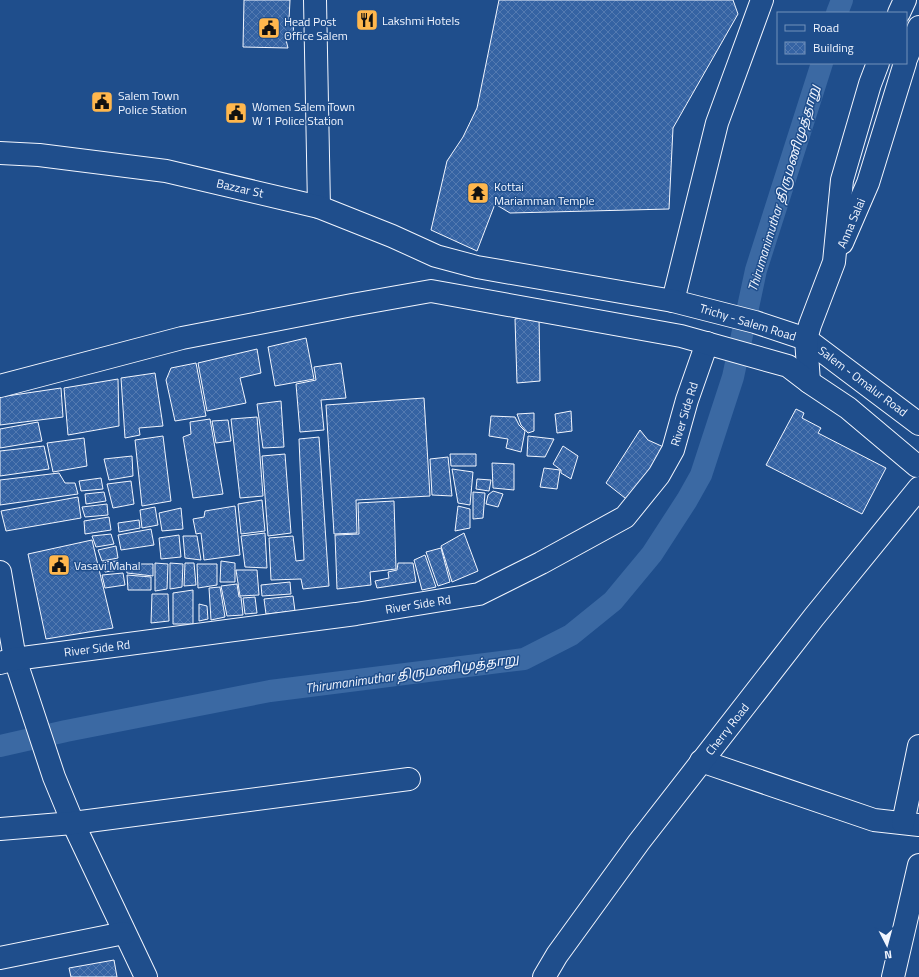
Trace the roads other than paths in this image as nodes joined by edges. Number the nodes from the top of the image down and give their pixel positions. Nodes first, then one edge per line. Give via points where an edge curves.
1 (315, 0) edge
2 (762, 0) edge
3 (905, 0) edge
4 (899, 12) edge
5 (919, 27) edge
6 (907, 57) edge
7 (878, 64) edge
8 (905, 64) edge
9 (0, 154) edge
10 (319, 207) junction
11 (436, 256) junction
12 (834, 262) junction
13 (431, 291) junction
14 (682, 303) junction
15 (806, 339) junction
16 (707, 343) junction
17 (810, 382) junction
18 (0, 386) edge
19 (919, 424) edge
20 (918, 461) edge
21 (919, 488) edge
22 (0, 572) edge
23 (8, 661) edge
24 (919, 746) edge
25 (701, 761) junction
26 (409, 779) dead end
27 (73, 823) junction
28 (911, 824) edge
29 (0, 829) edge
30 (919, 865) edge
31 (124, 933) junction
32 (0, 958) edge
33 (146, 977) edge
34 (544, 977) edge
35 (893, 977) edge

1 - 10 main road
2 - 14 main road via 717,123
3 - 4 main road
5 - 6 main road
7 - 12 main road via 842,180
8 - 12 main road, Anna Salai via 868,183
9 - 10 main road, Bazzar St via 39,155 166,170
10 - 11 main road, Bazzar St
11 - 13 main road
11 - 14 main road, Trichy - Salem Road via 477,267
12 - 15 main road
13 - 16 main road via 681,336
13 - 18 main road via 182,338
14 - 15 main road, Trichy - Salem Road via 755,322
15 - 17 main road
15 - 19 main road, Salem - Omalur Road
16 - 17 main road via 788,366
16 - 23 main road, River Side Rd via 673,450 660,475 625,517 479,594 356,614
17 - 20 main road
21 - 25 main road, Cherry Road
22 - 23 main road
23 - 27 main road
24 - 28 main road
25 - 28 main road via 874,820
25 - 34 main road, Cherry Road via 625,860
26 - 27 main road
27 - 29 main road
27 - 31 main road
30 - 35 main road
31 - 32 main road
31 - 33 main road

